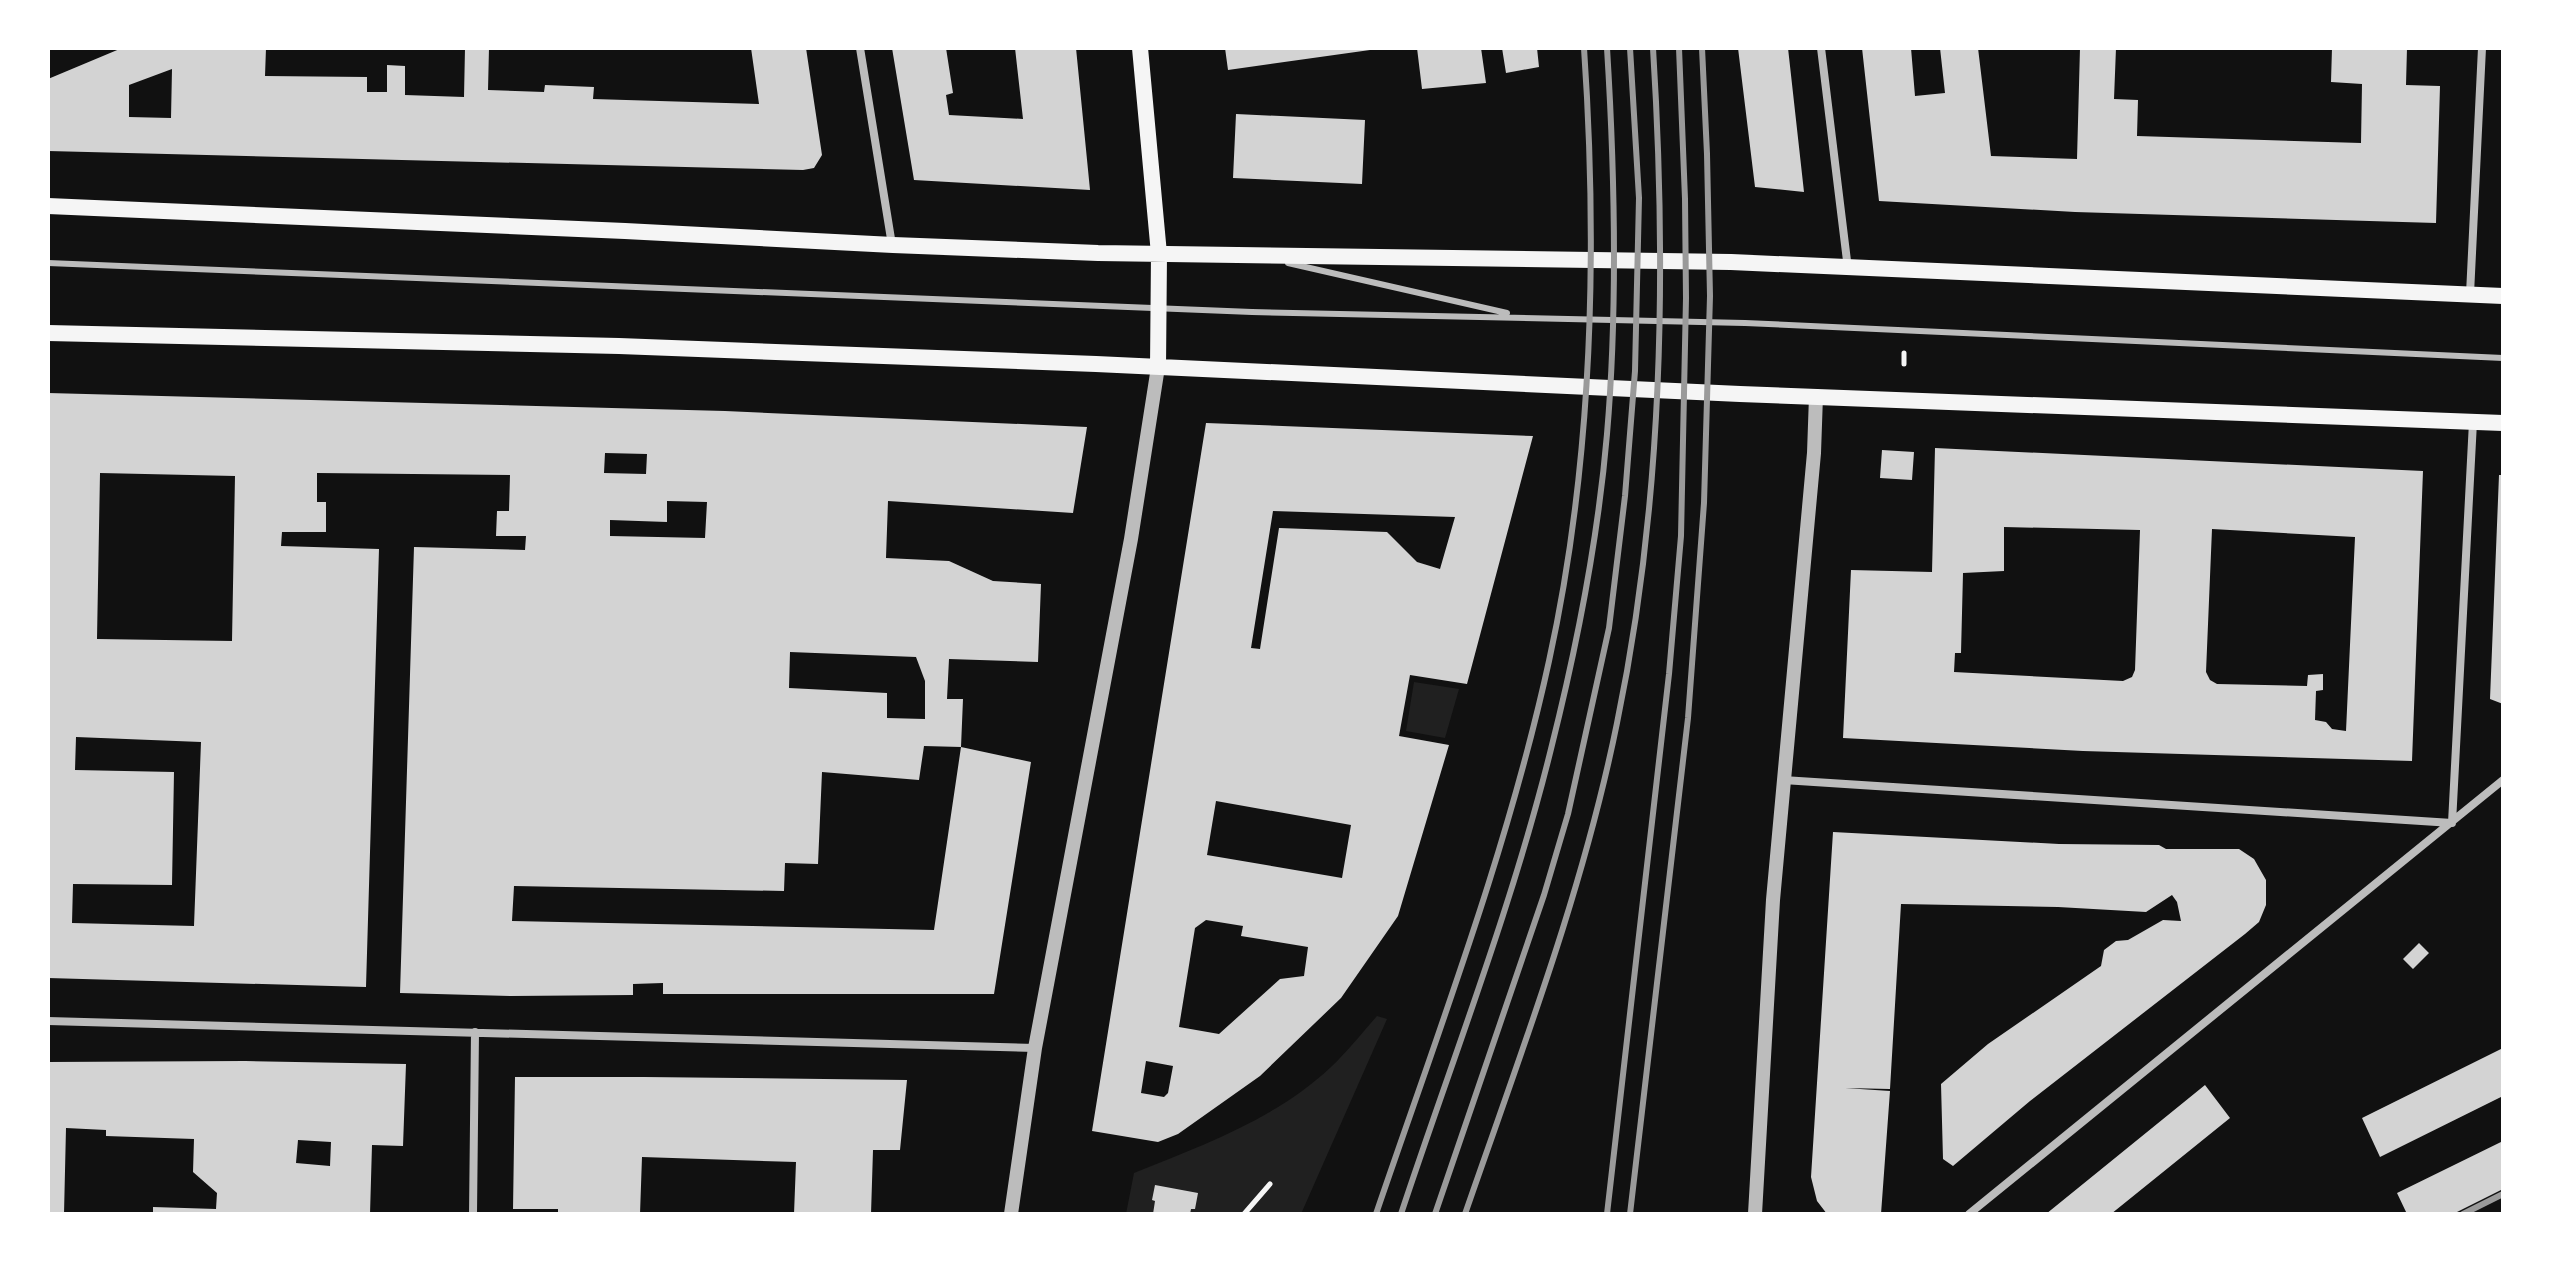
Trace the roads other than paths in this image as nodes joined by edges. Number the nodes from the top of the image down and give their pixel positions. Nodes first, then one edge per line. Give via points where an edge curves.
1 (860, 48) edge
2 (1140, 48) edge
3 (1821, 48) edge
4 (2482, 48) edge
5 (48, 206) edge
6 (893, 245) junction
7 (1159, 254) junction
8 (1255, 255) junction
9 (48, 263) edge
10 (1848, 269) junction
11 (2470, 295) junction
12 (2503, 296) edge
13 (1161, 307) junction
14 (1518, 316) junction
15 (48, 333) edge
16 (2503, 358) edge
17 (1158, 367) junction
18 (1816, 396) junction
19 (2473, 421) junction
20 (2503, 423) edge
21 (1783, 780) junction
22 (2503, 780) edge
23 (2452, 823) junction
24 (48, 1021) edge
25 (475, 1032) junction
26 (1035, 1048) junction
27 (473, 1214) edge
28 (1011, 1214) edge
29 (1755, 1214) edge
30 (1969, 1214) edge

1 - 6 street
2 - 7 main road
3 - 10 street
4 - 11 street
5 - 6 main road
6 - 7 main road
7 - 8 main road
7 - 13 main road
8 - 10 main road via 1731,262
8 - 14 lane
9 - 13 lane
10 - 11 main road
11 - 12 main road
13 - 14 lane
13 - 17 main road
14 - 16 lane
15 - 17 main road via 619,346
17 - 18 main road
17 - 26 street via 1131,539
18 - 19 main road
18 - 21 street
19 - 20 main road
19 - 23 street
21 - 23 street
21 - 29 street
22 - 23 street
23 - 30 street
24 - 25 street
25 - 26 street
25 - 27 street
26 - 28 street

